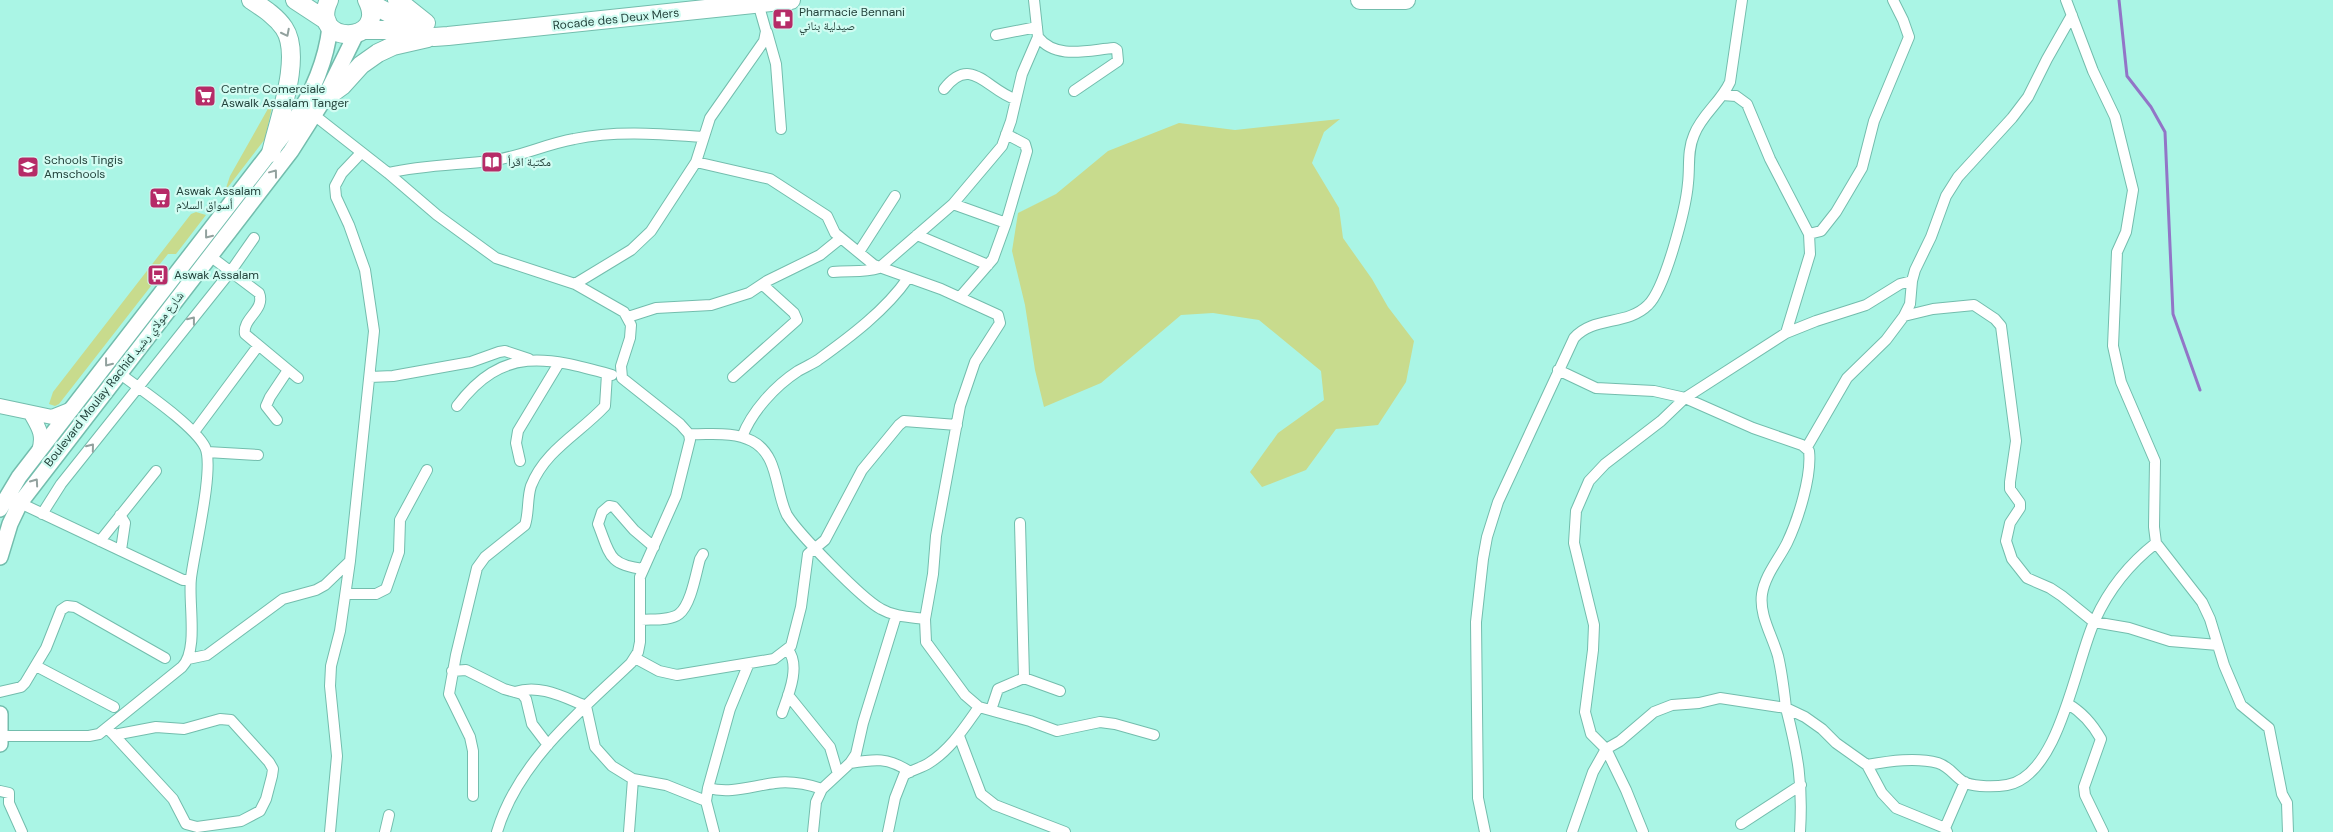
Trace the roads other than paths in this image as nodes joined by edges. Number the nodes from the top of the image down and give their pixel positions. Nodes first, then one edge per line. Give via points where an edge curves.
1 (251, 0) edge
2 (294, 0) edge
3 (329, 0) edge
4 (397, 0) edge
5 (791, 0) edge
6 (1034, 0) edge
7 (1360, 0) edge
8 (1406, 0) edge
9 (1742, 0) edge
10 (1893, 0) edge
11 (2066, 0) edge
12 (368, 1) edge
13 (758, 3) junction
14 (2072, 16) junction
15 (328, 24) junction
16 (766, 31) junction
17 (360, 32) junction
18 (1037, 32) junction
19 (996, 35) dead end
20 (440, 36) junction
21 (944, 89) dead end
22 (1074, 91) dead end
23 (1722, 95) junction
24 (324, 99) junction
25 (1015, 99) junction
26 (314, 115) junction
27 (781, 129) dead end
28 (1006, 134) junction
29 (703, 137) junction
30 (271, 153) junction
31 (362, 153) junction
32 (696, 162) junction
33 (388, 173) junction
34 (894, 196) dead end
35 (953, 204) junction
36 (1006, 223) junction
37 (1809, 234) junction
38 (917, 235) junction
39 (254, 238) dead end
40 (841, 238) junction
41 (859, 252) junction
42 (210, 256) junction
43 (988, 265) junction
44 (879, 268) junction
45 (231, 271) junction
46 (833, 272) dead end
47 (908, 278) junction
48 (1912, 282) junction
49 (575, 284) junction
50 (763, 285) junction
51 (960, 297) junction
52 (1904, 316) junction
53 (628, 317) junction
54 (1786, 333) junction
55 (258, 346) junction
56 (530, 359) junction
57 (558, 362) junction
58 (288, 370) junction
59 (1558, 370) junction
60 (119, 373) junction
61 (607, 374) junction
62 (370, 376) junction
63 (733, 377) dead end
64 (298, 378) dead end
65 (622, 378) junction
66 (138, 388) junction
67 (1684, 398) junction
68 (0, 406) edge
69 (457, 406) dead end
70 (72, 409) junction
71 (31, 414) junction
72 (278, 420) dead end
73 (957, 425) junction
74 (194, 432) junction
75 (689, 434) junction
76 (742, 437) junction
77 (1807, 448) junction
78 (39, 451) junction
79 (207, 452) junction
80 (258, 456) dead end
81 (520, 461) dead end
82 (428, 470) dead end
83 (156, 471) dead end
84 (20, 503) junction
85 (0, 509) edge
86 (42, 514) junction
87 (120, 515) junction
88 (1020, 523) dead end
89 (100, 540) junction
90 (2156, 543) junction
91 (654, 547) junction
92 (816, 548) junction
93 (121, 550) junction
94 (703, 554) dead end
95 (0, 557) edge
96 (350, 561) junction
97 (643, 569) junction
98 (190, 580) junction
99 (346, 594) junction
100 (896, 616) junction
101 (925, 619) junction
102 (641, 620) junction
103 (2094, 622) junction
104 (2218, 645) junction
105 (788, 650) junction
106 (165, 658) dead end
107 (635, 658) junction
108 (188, 659) junction
109 (749, 663) junction
110 (36, 666) junction
111 (452, 671) junction
112 (1024, 678) junction
113 (1060, 690) dead end
114 (0, 692) edge
115 (515, 692) junction
116 (788, 696) junction
117 (2068, 704) junction
118 (586, 706) junction
119 (979, 706) junction
120 (114, 707) dead end
121 (1786, 708) junction
122 (991, 710) junction
123 (782, 713) dead end
124 (0, 714) edge
125 (111, 732) junction
126 (1154, 735) dead end
127 (959, 736) junction
128 (0, 740) edge
129 (548, 745) junction
130 (1606, 749) junction
131 (850, 763) junction
132 (1867, 765) junction
133 (910, 772) junction
134 (838, 774) junction
135 (633, 779) junction
136 (1965, 782) junction
137 (1801, 785) junction
138 (708, 788) junction
139 (822, 789) junction
140 (0, 791) edge
141 (473, 796) dead end
142 (706, 801) junction
143 (389, 815) dead end
144 (1741, 824) dead end
145 (1946, 830) edge
146 (22, 832) edge
147 (330, 832) edge
148 (385, 832) edge
149 (497, 832) edge
150 (629, 832) edge
151 (714, 832) edge
152 (813, 832) edge
153 (888, 832) edge
154 (1065, 832) edge
155 (1485, 832) edge
156 (1572, 832) edge
157 (1643, 832) edge
158 (1800, 832) edge
159 (2103, 832) edge
160 (2288, 832) edge

1 -> 30 highway via 279,22 289,37 292,49
2 - 15 highway, Rocade des Deux Mers
3 - 15 highway via 326,6
4 - 20 highway
5 - 13 highway, Rocade des Deux Mers
6 - 18 street
7 - 8 highway
9 - 23 street via 1732,73
10 - 37 street via 1909,37 1874,121 1862,168 1821,231
11 - 14 street
12 - 17 highway, Rocade des Deux Mers via 371,17
12 - 20 highway, Rocade des Deux Mers via 419,29
13 - 16 street
13 - 20 highway, Rocade des Deux Mers
14 - 48 street via 2028,97 1958,177 1938,215
14 - 90 street via 2115,117 2134,190 2126,232 2117,252 2112,346 2121,382 2155,461
15 - 17 highway, Rocade des Deux Mers via 342,35
15 - 30 main road, Boulevard Moulay Rachid شارع مولاي رشيد via 328,48 308,98
16 - 27 street via 776,64
16 - 29 street via 761,48 715,110
17 - 20 highway, Rocade des Deux Mers via 399,30
17 - 24 main road, Boulevard Moulay Rachid شارع مولاي رشيد
18 - 19 street
18 - 22 street via 1044,45 1054,51 1117,50 1118,61
18 - 25 street
20 - 24 highway via 393,46 378,53
21 - 25 street via 951,79 975,74
23 - 37 street via 1736,96 1747,104 1770,159
23 - 59 street via 1705,114 1693,136 1688,154 1684,208 1654,298 1636,314 1584,329 1574,338
24 - 26 main road, Boulevard Moulay Rachid شارع مولاي رشيد
25 - 28 street
26 - 31 street
42 -> 26 main road, Boulevard Moulay Rachid شارع مولاي رشيد via 291,151
28 - 35 street via 1002,146
28 - 36 street via 1025,144 1027,152
29 - 32 street
29 - 33 street via 591,136 559,142 518,156 412,167
30 -> 70 main road, Boulevard Moulay Rachid شارع مولاي رشيد
31 - 33 street
31 - 62 street via 342,173 334,192 358,249 369,290 374,331
32 - 40 street via 780,184 827,216
32 - 49 street via 673,201 641,242
33 - 49 street via 437,215 496,258
34 - 41 street
35 - 36 street
35 - 38 street
36 - 43 street
37 - 54 street via 1810,254
38 - 43 street
38 - 44 street
39 - 45 street
40 - 41 street
40 - 50 street via 820,256
41 - 44 street
42 - 45 street
42 - 60 main road, Boulevard Moulay Rachid شارع مولاي رشيد
43 - 51 street
44 - 46 street via 865,273
44 - 47 street
45 - 55 street via 260,296 260,304 244,330
66 -> 45 street
47 - 51 street
47 - 76 street via 900,290 849,337 797,372 762,402
48 - 52 street via 1912,294
48 - 54 street via 1900,284 1866,305
49 - 53 street
50 - 53 street via 711,305 656,308
50 - 63 street via 794,313 797,320
51 - 73 street via 995,313 1000,320 970,372
52 - 77 street via 1886,340 1847,378
52 - 103 street via 1974,305 2001,326 2016,441 2010,489 2020,503 2006,533 2007,548 2027,578 2050,588
53 - 65 street via 630,338 621,366
54 - 67 street
55 - 58 street
55 - 74 street
56 - 57 street
56 - 62 street via 505,351 470,362 393,376
56 - 69 street via 488,374
57 - 61 street
57 - 81 street via 518,431 516,443
58 - 64 street
58 - 72 street via 266,406
59 - 67 street via 1596,388 1654,391
59 - 155 street via 1498,502 1483,559 1476,630 1478,798
60 - 66 street
84 -> 60 main road, Boulevard Moulay Rachid شارع مولاي رشيد
61 - 65 street
61 - 111 street via 605,406 551,455 531,487 525,525 476,568
62 - 96 street
65 - 75 street
66 - 74 street
86 -> 66 street via 61,484
67 - 77 street
67 - 130 street via 1661,421 1596,472 1582,493 1576,511 1574,543 1594,624 1584,712 1592,734
68 - 71 street
70 - 71 street via 52,416
70 - 78 main road, Boulevard Moulay Rachid شارع مولاي رشيد
71 - 78 street via 41,430
73 - 92 street via 908,421 899,425 862,470 825,540
73 - 101 street via 936,536
74 - 79 street
75 - 76 street
75 - 91 street via 690,445 676,496
76 - 92 street via 767,454 787,514
77 - 121 street via 1808,467 1795,524 1768,576 1762,596 1764,615 1782,674
78 - 85 main road, Boulevard Moulay Rachid شارع مولاي رشيد
79 - 80 street
79 - 98 street via 202,518
82 - 99 street via 400,520 399,552 386,589 376,594
83 - 87 street
84 - 86 street
84 - 95 main road, Boulevard Moulay Rachid شارع مولاي رشيد
86 - 89 street
87 - 89 street
87 - 93 street via 125,523
88 - 112 street
89 - 93 street
90 - 103 street via 2138,557 2117,581
90 - 104 street via 2202,602
91 - 97 street
91 - 97 street via 614,507 609,506 602,512 598,524 612,557 621,566
92 - 100 street via 874,606
92 - 105 street via 808,554 796,628
93 - 98 street via 183,580
94 - 102 street via 686,606 680,614
96 - 99 street
96 - 108 street via 325,585 283,599 207,655
97 - 102 street via 639,584
98 - 108 street via 191,646
99 - 147 street via 330,666 337,756
100 - 101 street
100 - 131 street via 856,754
101 - 119 street via 928,648 965,695
102 - 107 street
103 - 104 street via 2129,628 2170,642
103 - 117 street
104 - 160 street via 2241,705 2268,728 2282,794 2287,803
105 - 109 street via 774,659
105 - 116 street via 793,667
106 - 110 street via 70,606 61,610
107 - 109 street via 659,671 677,675
107 - 118 street
108 - 125 street
109 - 138 street via 730,709
110 - 114 street via 21,687
110 - 120 street
111 - 115 street via 466,670
111 - 141 street via 449,694 470,737 473,751
112 - 113 street
112 - 122 street via 998,689
115 - 118 street via 528,688 545,690
115 - 129 street via 526,699 532,724
116 - 123 street
116 - 134 street via 830,747
117 - 136 street via 2053,740 2030,773 2009,785
117 - 159 street via 2080,712 2101,739 2084,788
118 - 129 street
118 - 135 street via 595,747 606,761
119 - 122 street
119 - 127 street
121 - 130 street via 1720,698 1672,705 1654,712
121 - 132 street via 1811,721
121 - 137 street
122 - 126 street via 1057,732 1100,722
124 - 128 main road
125 - 125 street via 173,799 190,826 250,818 260,811 266,799 273,769 231,720 220,719 184,729 156,727
125 - 128 street
127 - 133 street via 943,753
127 - 154 street via 981,794 995,805
129 - 149 street via 516,789
130 - 156 street via 1593,772
130 - 157 street
131 - 133 street via 887,760
131 - 134 street
132 - 136 street via 1915,760 1938,763
132 - 145 street via 1882,793 1896,808
133 - 153 street via 900,782
134 - 139 street
135 - 142 street via 666,786
135 - 150 street
136 - 145 street
137 - 144 street
137 - 158 street
138 - 139 street via 721,792 777,783 809,784
138 - 142 street
139 - 152 street via 816,802
140 - 146 street via 9,794 9,803
142 - 151 street
143 - 148 street

